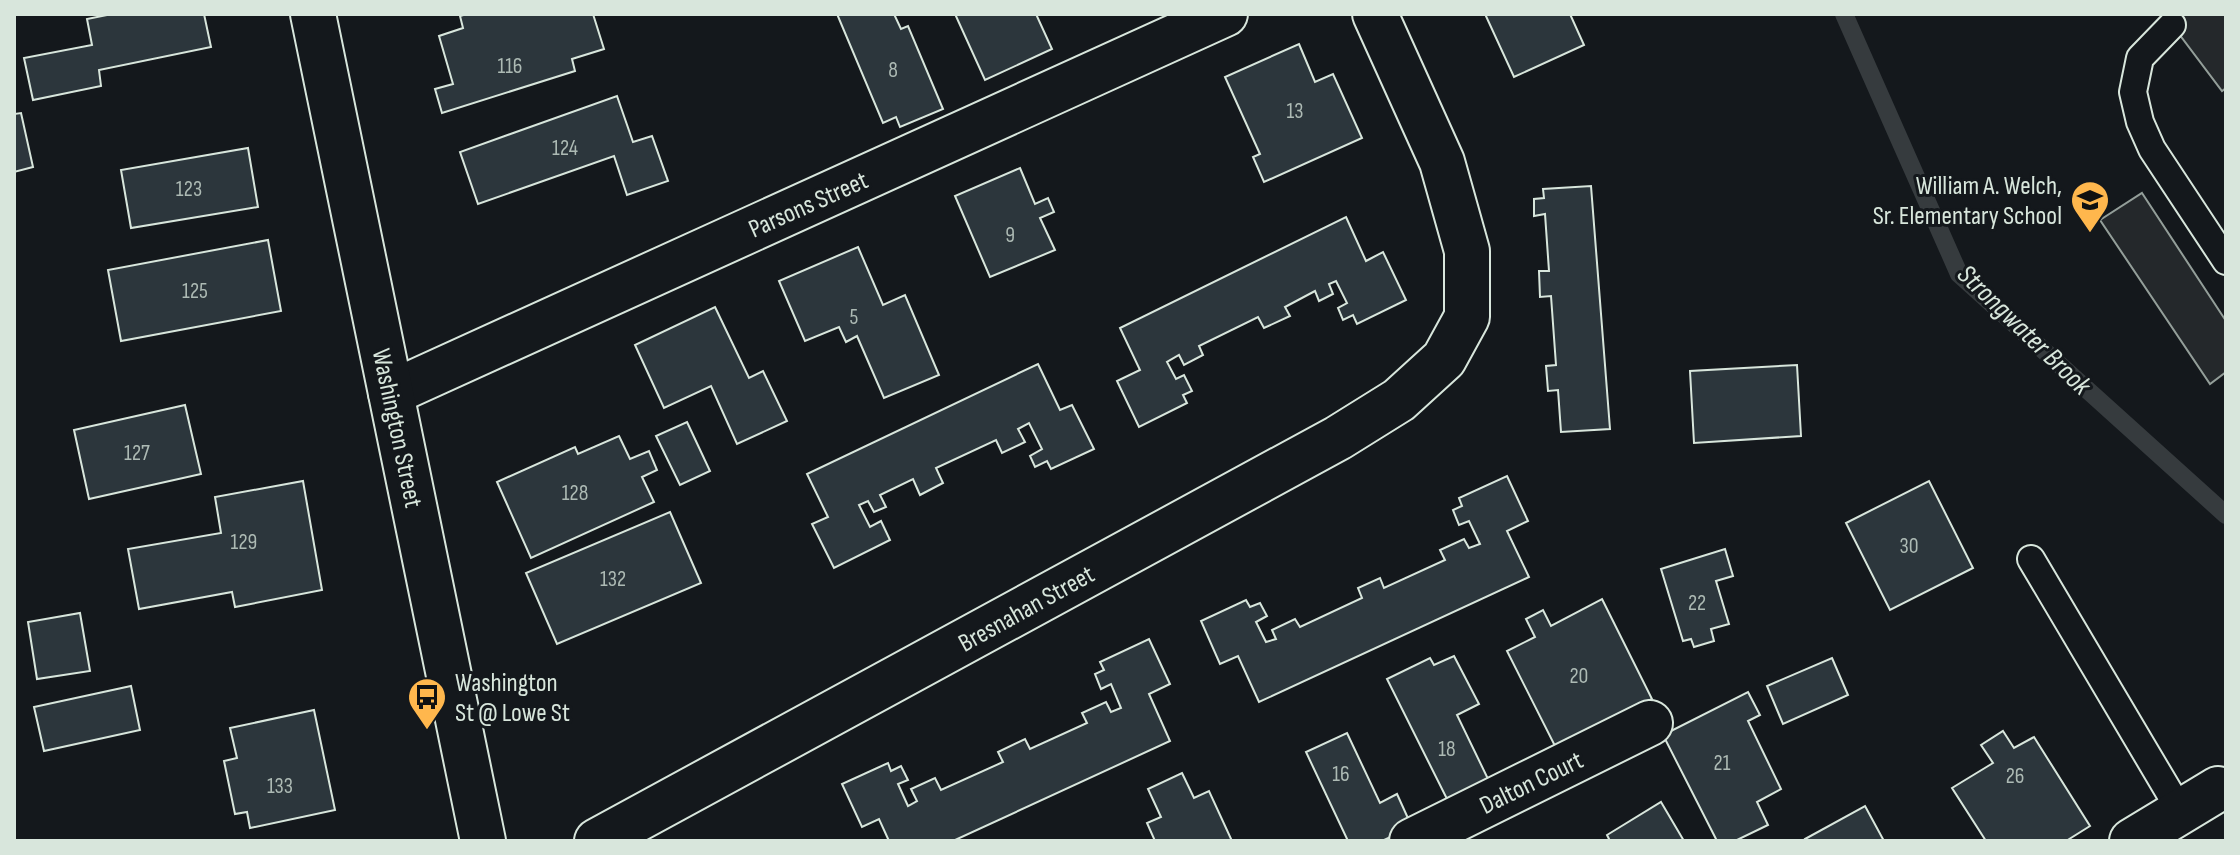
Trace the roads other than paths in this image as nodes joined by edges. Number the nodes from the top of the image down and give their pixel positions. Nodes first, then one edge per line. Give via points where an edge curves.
1 (313, 14) edge
2 (1225, 14) edge
3 (1375, 14) edge
4 (2172, 25) dead end
5 (2226, 261) edge
6 (391, 393) junction
7 (2031, 559) dead end
8 (1650, 723) dead end
9 (2218, 789) dead end
10 (2190, 826) edge
11 (483, 841) edge
12 (597, 841) edge
13 (1412, 841) edge
14 (2132, 841) edge

1 - 6 street, Washington Street
2 - 6 street, Parsons Street
3 - 12 street, Bresnahan Street via 1442,162 1467,251 1467,317 1444,359 1399,400 1338,438
4 - 5 lane via 2140,58 2133,92 2152,149
6 - 11 street, Washington Street
7 - 10 lane
8 - 13 street, Dalton Court
9 - 10 street
10 - 14 street

